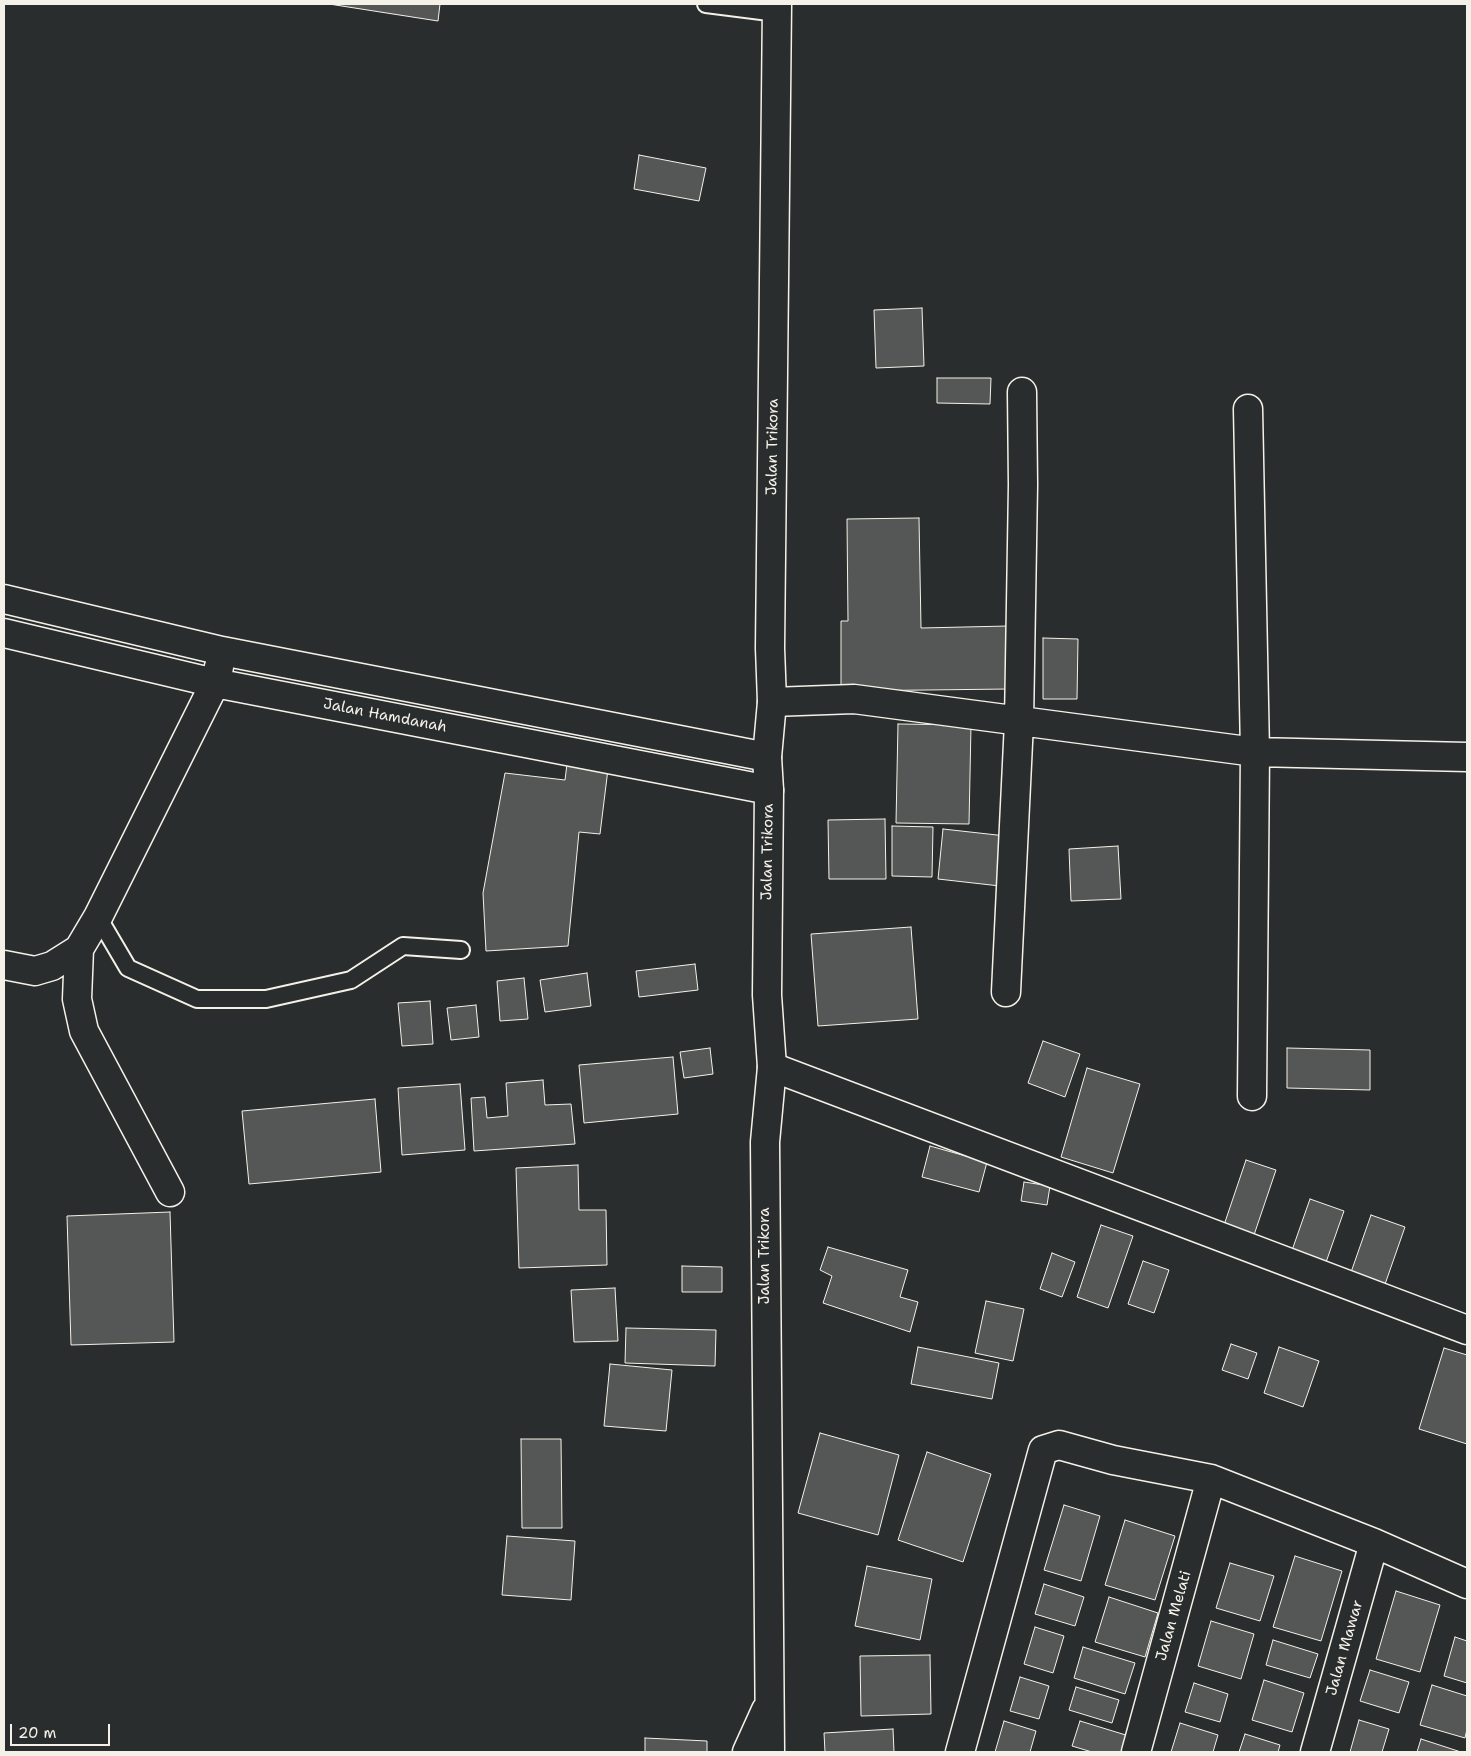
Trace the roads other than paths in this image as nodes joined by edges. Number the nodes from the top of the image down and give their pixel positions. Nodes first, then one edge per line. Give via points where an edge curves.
1 (706, 4) edge
2 (777, 8) edge
3 (1022, 392) dead end
4 (1248, 409) dead end
5 (4, 600) edge
6 (4, 633) edge
7 (222, 651) junction
8 (215, 683) junction
9 (772, 702) junction
10 (1019, 722) junction
11 (1255, 752) junction
12 (767, 757) junction
13 (1467, 758) edge
14 (769, 790) junction
15 (98, 917) junction
16 (79, 949) junction
17 (461, 950) dead end
18 (4, 965) edge
19 (1006, 992) dead end
20 (772, 1068) junction
21 (1252, 1096) dead end
22 (170, 1192) dead end
23 (1467, 1330) edge
24 (1212, 1479) junction
25 (1374, 1543) junction
26 (1467, 1584) edge
27 (771, 1699) junction
28 (748, 1752) edge
29 (770, 1752) edge
30 (960, 1752) edge
31 (1136, 1752) edge
32 (1315, 1752) edge

1 - 2 lane
2 - 9 street, Jalan Trikora
3 - 10 street
4 - 11 street
5 - 7 street
6 - 8 street, Jalan Hamdanah
7 - 8 street
7 - 12 street
8 - 14 street, Jalan Hamdanah
8 - 15 street
9 - 10 street via 854,699
9 - 12 street, Jalan Trikora
10 - 11 street
10 - 19 street
11 - 13 street
11 - 21 street
12 - 14 street, Jalan Trikora
14 - 20 street, Jalan Trikora via 767,995
15 - 16 street
15 - 17 lane via 128,968 197,999 266,999 351,980 403,946
16 - 18 street via 52,966 35,971
16 - 22 street via 77,999 84,1031
20 - 23 street
20 - 27 street, Jalan Trikora via 765,1142
24 - 25 street
24 - 30 street via 1113,1460 1059,1445 1043,1450
24 - 31 street, Jalan Melati
25 - 26 street
25 - 32 street, Jalan Mawar
27 - 28 street, Jalan Trikora
27 - 29 street, Jalan Trikora

